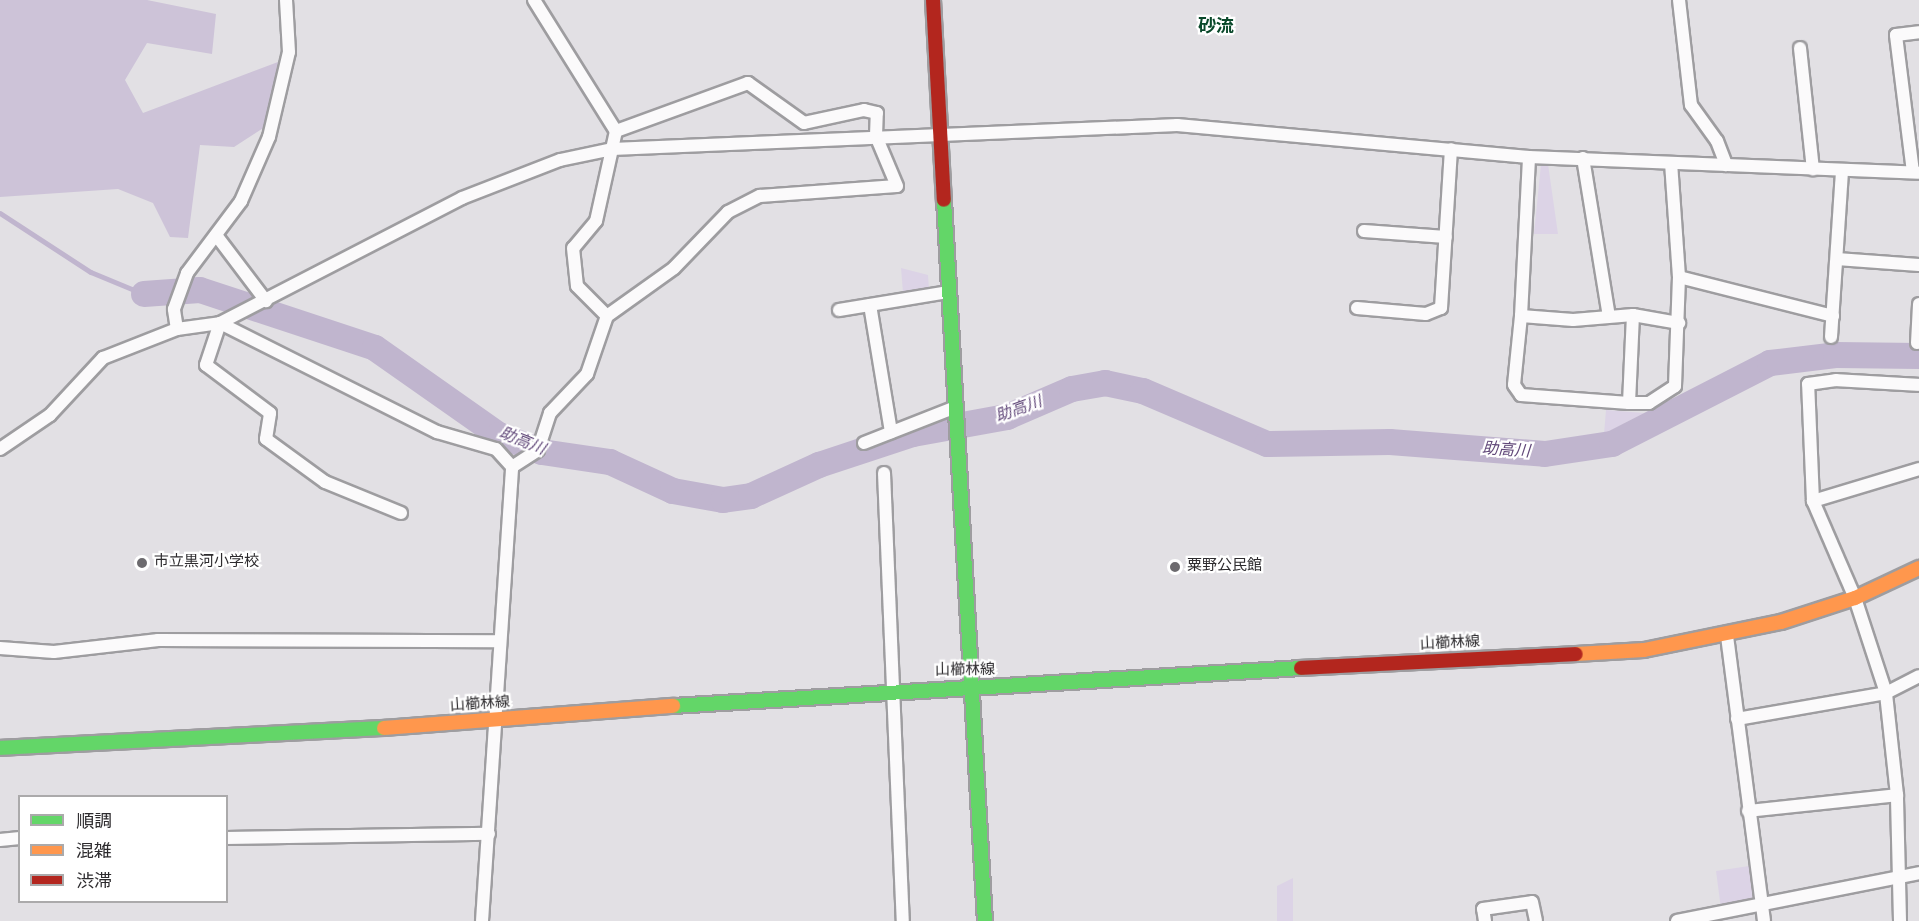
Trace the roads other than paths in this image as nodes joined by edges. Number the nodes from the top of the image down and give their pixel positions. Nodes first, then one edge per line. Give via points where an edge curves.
1 (286, 0) edge
2 (534, 0) edge
3 (933, 0) edge
4 (1679, 0) edge
5 (1919, 32) edge
6 (1800, 48) dead end
7 (616, 131) junction
8 (876, 136) junction
9 (942, 139) junction
10 (612, 149) junction
11 (1450, 149) junction
12 (1529, 157) junction
13 (1583, 158) junction
14 (1671, 164) junction
15 (1726, 165) junction
16 (1813, 169) junction
17 (1842, 172) junction
18 (1916, 173) edge
19 (1364, 231) dead end
20 (216, 235) junction
21 (1446, 237) junction
22 (1837, 260) junction
23 (1919, 265) edge
24 (1679, 276) junction
25 (948, 292) junction
26 (266, 301) junction
27 (1919, 304) edge
28 (870, 305) junction
29 (1357, 308) dead end
30 (839, 310) dead end
31 (1633, 315) junction
32 (607, 316) junction
33 (1521, 316) junction
34 (1610, 316) junction
35 (1833, 316) junction
36 (220, 323) junction
37 (1678, 323) junction
38 (177, 329) junction
39 (1831, 337) dead end
40 (1917, 343) dead end
41 (1919, 385) edge
42 (1629, 403) junction
43 (956, 411) junction
44 (891, 432) junction
45 (864, 442) dead end
46 (0, 448) edge
47 (512, 467) junction
48 (1919, 469) edge
49 (884, 473) dead end
50 (1813, 501) junction
51 (401, 513) dead end
52 (1919, 568) edge
53 (1855, 598) junction
54 (1726, 636) junction
55 (499, 641) junction
56 (0, 648) edge
57 (1919, 676) edge
58 (973, 688) junction
59 (895, 689) junction
60 (1886, 693) junction
61 (1737, 719) junction
62 (492, 721) junction
63 (0, 748) edge
64 (1897, 795) junction
65 (1748, 811) junction
66 (489, 834) junction
67 (18, 838) edge
68 (228, 838) edge
69 (0, 840) edge
70 (1919, 873) edge
71 (1900, 879) junction
72 (1762, 908) junction
73 (482, 921) edge
74 (903, 921) edge
75 (985, 921) edge
76 (1485, 921) edge
77 (1536, 921) edge
78 (1677, 921) edge
79 (1764, 921) edge
80 (1900, 921) edge

1 - 20 street via 289,52 282,96 241,201
2 - 7 street
3 - 9 main road
4 - 15 street via 1691,105 1717,141
5 - 18 street via 1896,35
6 - 16 street
7 - 8 street via 748,83 804,123 872,111
7 - 10 street
8 - 9 street
8 - 10 street
8 - 32 street via 897,186 760,196 728,213 674,268
9 - 11 street via 1177,125
9 - 25 main road
10 - 26 street via 560,160 462,198
10 - 32 street via 596,221 573,248 578,286
11 - 12 street
11 - 21 street
12 - 13 street
12 - 33 street
13 - 14 street
13 - 34 street
14 - 15 street
14 - 24 street
15 - 16 street
16 - 17 street
17 - 18 street
17 - 22 street
19 - 21 street
20 - 26 street
20 - 38 street via 187,273 174,309
21 - 29 street via 1441,308 1425,314
22 - 23 street
22 - 35 street
24 - 35 street
24 - 37 street
25 - 28 street
25 - 43 main road
26 - 36 street
27 - 40 street
28 - 30 street
28 - 44 street
31 - 34 street
31 - 37 street
31 - 42 street
32 - 47 street via 588,374 550,413 538,450
33 - 34 street
33 - 42 street via 1514,385 1521,395
35 - 39 street
36 - 38 street
36 - 47 street via 437,432 496,449
36 - 51 street via 206,365 270,413 266,439 325,482
37 - 42 street via 1675,386 1649,403
38 - 46 street via 103,358 50,415
41 - 50 street via 1836,380 1808,384
43 - 44 street
43 - 58 main road
44 - 45 street
47 - 55 street
48 - 50 street
49 - 59 street
50 - 53 street
52 - 53 main road, 山櫛林線
53 - 54 main road, 山櫛林線
53 - 60 street
54 - 58 main road, 山櫛林線 via 1644,650
54 - 61 street
55 - 56 street via 158,640 54,652
55 - 62 street
57 - 60 street
58 - 59 main road, 山櫛林線
58 - 75 main road
59 - 62 main road, 山櫛林線
59 - 74 street
60 - 61 street
60 - 64 street
61 - 65 street
62 - 63 main road, 山櫛林線 via 57,750
62 - 66 street
64 - 65 street
64 - 71 street
65 - 72 street
66 - 68 street
66 - 73 street
67 - 69 street
70 - 71 street
71 - 72 street
71 - 80 street
72 - 78 street
72 - 79 street
76 - 77 street via 1483,909 1532,902

